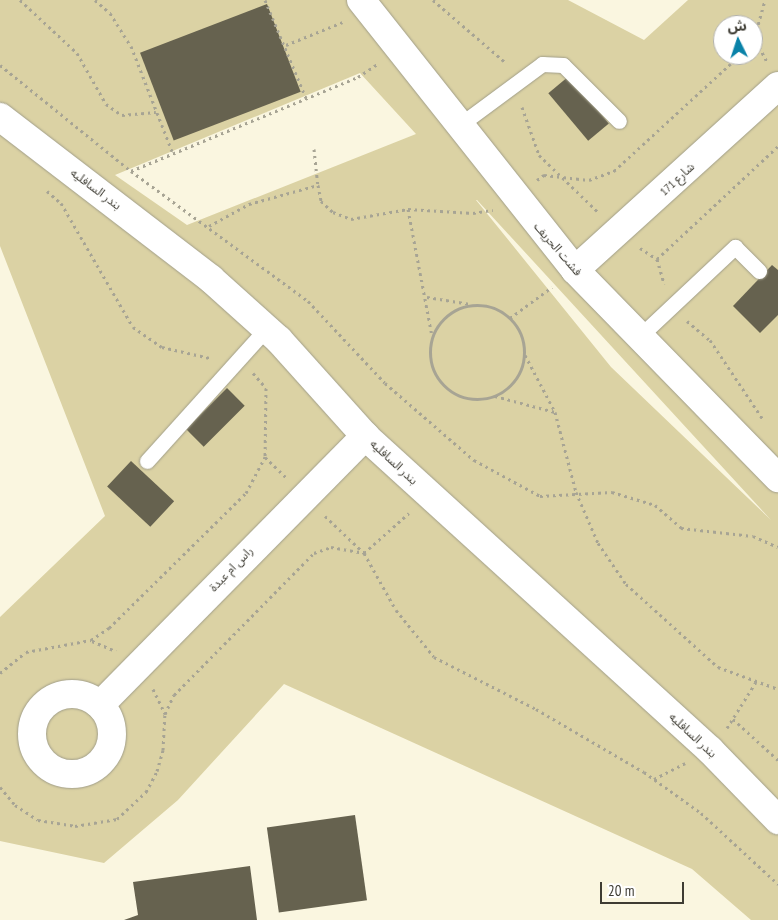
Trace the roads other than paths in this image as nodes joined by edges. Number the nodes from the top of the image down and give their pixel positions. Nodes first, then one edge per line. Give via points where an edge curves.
1 (365, 6) edge
2 (778, 86) edge
3 (0, 117) edge
4 (619, 121) dead end
5 (457, 127) junction
6 (575, 270) junction
7 (759, 271) dead end
8 (266, 329) junction
9 (639, 337) junction
10 (365, 436) junction
11 (147, 461) dead end
12 (778, 478) edge
13 (100, 705) dead end
14 (778, 820) edge

1 - 5 street, فشت الحريف
2 - 6 street, شارع 171
3 - 8 street, بندر السافليه via 177,251
4 - 5 lane via 563,65 542,64
5 - 6 street, فشت الحريف
6 - 9 street, فشت الحريف
7 - 9 lane via 736,247
8 - 10 street, بندر السافليه
8 - 11 lane
9 - 12 street, فشت الحريف
10 - 13 street, راس ام عبدة via 303,495
10 - 14 street, بندر السافليه via 710,750

